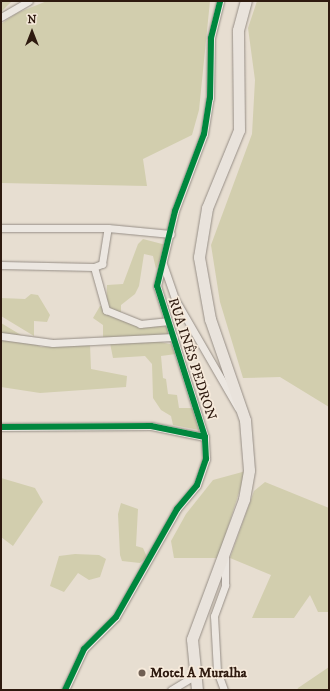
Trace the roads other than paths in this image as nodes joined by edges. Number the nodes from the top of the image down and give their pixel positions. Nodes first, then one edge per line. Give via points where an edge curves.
1 (29, 1) edge
2 (220, 1) edge
3 (246, 1) edge
4 (1, 17) edge
5 (1, 228) edge
6 (108, 228) junction
7 (171, 234) junction
8 (163, 264) junction
9 (1, 265) edge
10 (94, 267) junction
11 (167, 321) junction
12 (1, 336) edge
13 (174, 337) junction
14 (243, 415) junction
15 (1, 427) edge
16 (205, 437) junction
17 (225, 551) junction
18 (193, 677) junction
19 (65, 690) edge
20 (171, 690) edge
21 (197, 690) edge
22 (224, 690) edge

1 - 4 street
2 - 7 street, RUA INÊS PEDRON via 212,38 210,98 204,134 175,211
3 - 14 main road via 238,30 239,130 207,208 199,257 210,319
5 - 6 street
6 - 7 street
6 - 10 street via 102,264
7 - 8 street, RUA INÊS PEDRON
8 - 11 street, RUA INÊS PEDRON via 157,286
8 - 14 street, RUA INÊS PEDRON via 175,299
9 - 10 street
10 - 11 street via 106,310 140,324
11 - 13 street, RUA INÊS PEDRON
12 - 13 street via 53,343
13 - 16 street, RUA INÊS PEDRON
14 - 17 main road via 249,470 244,499
15 - 16 street via 151,426
16 - 19 street, RUA INÊS PEDRON via 206,460 197,485 177,509 116,617 84,650
17 - 18 main road via 192,639
17 - 22 street via 227,574 214,616 217,671
18 - 20 street
18 - 21 main road

